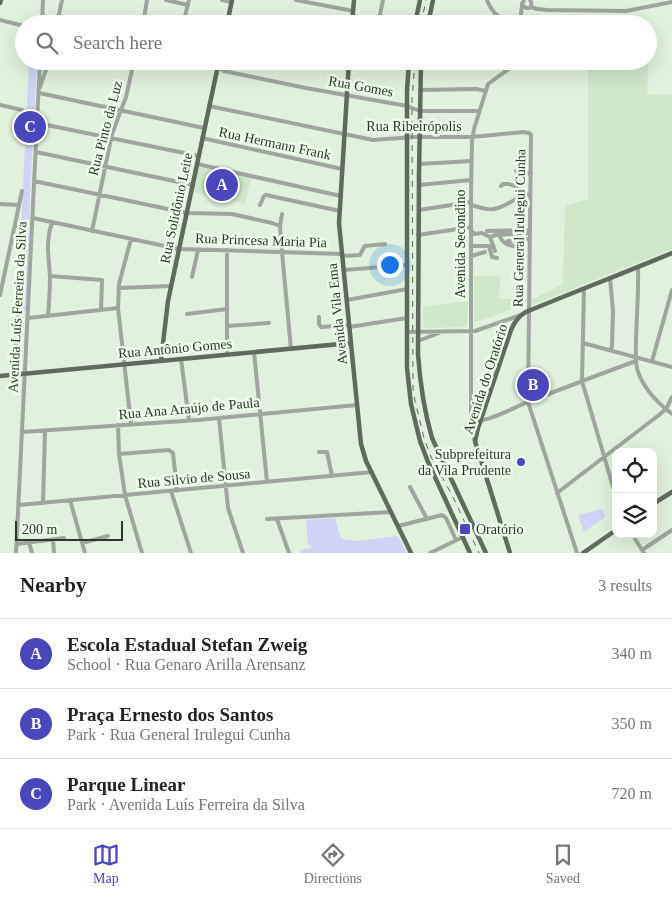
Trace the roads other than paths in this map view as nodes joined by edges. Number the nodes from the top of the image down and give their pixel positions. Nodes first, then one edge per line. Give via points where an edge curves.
1 (43, 0) edge
2 (62, 0) edge
3 (147, 0) edge
4 (166, 0) edge
5 (222, 0) edge
6 (296, 0) edge
7 (354, 0) edge
8 (383, 0) edge
9 (420, 0) edge
10 (433, 0) edge
11 (487, 0) edge
12 (531, 0) edge
13 (232, 1) edge
14 (188, 2) edge
15 (522, 2) edge
16 (672, 2) edge
17 (530, 8) junction
18 (353, 10) junction
19 (42, 15) edge
20 (59, 15) edge
21 (144, 15) edge
22 (186, 15) edge
23 (229, 15) edge
24 (353, 15) edge
25 (380, 15) edge
26 (417, 15) edge
27 (430, 15) edge
28 (497, 15) edge
29 (521, 15) edge
30 (522, 15) edge
31 (0, 20) edge
32 (15, 24) edge
33 (40, 70) edge
34 (46, 70) edge
35 (132, 70) edge
36 (218, 70) edge
37 (221, 70) edge
38 (348, 70) edge
39 (409, 70) edge
40 (421, 70) edge
41 (507, 70) edge
42 (420, 90) junction
43 (39, 91) junction
44 (486, 91) junction
45 (347, 95) junction
46 (0, 105) edge
47 (209, 106) junction
48 (407, 106) junction
49 (22, 110) dead end
50 (120, 110) junction
51 (420, 111) junction
52 (479, 111) junction
53 (37, 123) junction
54 (204, 128) junction
55 (344, 134) junction
56 (531, 135) joint
57 (407, 137) junction
58 (420, 137) junction
59 (472, 137) junction
60 (111, 138) junction
61 (202, 138) junction
62 (36, 152) junction
63 (198, 156) junction
64 (472, 161) junction
65 (197, 164) junction
66 (419, 164) junction
67 (105, 166) junction
68 (342, 169) junction
69 (516, 171) dead end
70 (531, 174) junction
71 (471, 180) junction
72 (34, 181) junction
73 (192, 185) junction
74 (419, 185) junction
75 (501, 186) dead end
76 (22, 191) dead end
77 (100, 194) junction
78 (525, 194) junction
79 (530, 194) junction
80 (341, 196) junction
81 (471, 203) junction
82 (0, 204) edge
83 (19, 205) junction
84 (260, 205) dead end
85 (418, 210) junction
86 (340, 211) junction
87 (17, 212) junction
88 (187, 213) junction
89 (23, 214) dead end
90 (282, 214) dead end
91 (33, 218) junction
92 (52, 222) junction
93 (280, 226) junction
94 (471, 229) junction
95 (92, 231) junction
96 (487, 231) dead end
97 (530, 232) junction
98 (418, 235) junction
99 (499, 235) junction
100 (490, 237) junction
101 (130, 239) junction
102 (530, 240) junction
103 (508, 241) dead end
104 (519, 242) junction
105 (385, 244) dead end
106 (471, 246) junction
107 (178, 249) junction
108 (198, 250) junction
109 (227, 250) junction
110 (495, 251) dead end
111 (282, 252) junction
112 (485, 252) dead end
113 (342, 255) junction
114 (672, 255) edge
115 (471, 256) junction
116 (497, 258) dead end
117 (408, 265) junction
118 (638, 268) junction
119 (344, 270) junction
120 (50, 276) junction
121 (192, 277) dead end
122 (610, 278) junction
123 (171, 286) junction
124 (119, 288) junction
125 (407, 289) junction
126 (584, 289) junction
127 (672, 290) edge
128 (0, 292) edge
129 (347, 300) junction
130 (19, 308) dead end
131 (118, 308) junction
132 (227, 309) junction
133 (101, 310) junction
134 (529, 311) junction
135 (187, 314) dead end
136 (520, 315) junction
137 (48, 316) junction
138 (319, 317) dead end
139 (28, 318) junction
140 (407, 318) junction
141 (269, 323) dead end
142 (227, 326) junction
143 (349, 326) junction
144 (471, 331) junction
145 (407, 332) junction
146 (418, 332) junction
147 (443, 332) junction
148 (418, 341) junction
149 (583, 342) junction
150 (351, 343) junction
151 (291, 348) junction
152 (611, 350) junction
153 (254, 352) junction
154 (227, 354) junction
155 (182, 359) junction
156 (636, 359) junction
157 (161, 360) junction
158 (652, 361) junction
159 (124, 364) junction
160 (672, 367) edge
161 (25, 373) junction
162 (13, 374) junction
163 (0, 376) edge
164 (582, 381) junction
165 (672, 397) edge
166 (528, 402) junction
167 (357, 405) junction
168 (666, 409) junction
169 (260, 414) junction
170 (672, 414) edge
171 (219, 418) junction
172 (189, 420) junction
173 (470, 420) junction
174 (481, 420) junction
175 (131, 424) junction
176 (118, 425) junction
177 (478, 428) junction
178 (45, 430) junction
179 (22, 432) junction
180 (475, 441) junction
181 (318, 452) dead end
182 (119, 454) junction
183 (604, 457) junction
184 (372, 472) junction
185 (332, 476) junction
186 (267, 482) junction
187 (226, 486) junction
188 (410, 486) dead end
189 (171, 491) junction
190 (177, 491) junction
191 (672, 492) edge
192 (557, 493) junction
193 (615, 493) edge
194 (125, 495) junction
195 (70, 500) junction
196 (657, 501) edge
197 (43, 502) junction
198 (19, 505) junction
199 (391, 512) junction
200 (267, 519) dead end
201 (278, 519) junction
202 (427, 519) junction
203 (398, 526) junction
204 (672, 530) edge
205 (612, 533) edge
206 (108, 536) dead end
207 (463, 537) junction
208 (64, 538) dead end
209 (634, 538) edge
210 (53, 540) junction
211 (456, 540) junction
212 (30, 542) junction
213 (82, 543) junction
214 (17, 544) junction
215 (643, 552) edge
216 (16, 553) edge
217 (32, 553) edge
218 (54, 553) edge
219 (85, 553) edge
220 (142, 553) edge
221 (191, 553) edge
222 (243, 553) edge
223 (289, 553) edge
224 (411, 553) edge
225 (430, 553) edge
226 (470, 553) edge
227 (486, 553) edge
228 (510, 553) edge
229 (577, 553) edge
230 (583, 553) edge

1 - 19 street
2 - 20 street
3 - 21 street
4 - 14 street
5 - 13 street
6 - 18 street
7 - 18 main road
8 - 25 street
9 - 26 main road
10 - 27 main road
11 - 28 street
12 - 17 street
13 - 23 main road
14 - 22 street
15 - 17 street via 524,7
15 - 29 street
16 - 17 street via 626,11
17 - 30 street
18 - 24 main road
31 - 32 street
33 - 43 street, Avenida Luís Ferreira da Silva
34 - 43 street
35 - 50 street, Rua Pinto da Luz
36 - 47 main road, Rua Solidônio Leite
37 - 45 street, Rua Gomes
38 - 45 main road, Avenida Vila Ema
39 - 48 main road
40 - 42 main road
41 - 44 street, Avenida Secondino via 490,82
42 - 44 street
42 - 51 main road
43 - 50 street
43 - 53 street, Avenida Luís Ferreira da Silva
44 - 52 street, Avenida Secondino
45 - 48 street, Rua Gomes
45 - 55 main road, Avenida Vila Ema
46 - 49 street
47 - 54 main road, Rua Solidônio Leite
47 - 55 street, Rua Ribeirópolis
48 - 51 street, Rua Gomes
48 - 57 main road
50 - 54 street
50 - 60 street, Rua Pinto da Luz
51 - 52 street
51 - 58 main road
52 - 59 street, Avenida Secondino
53 - 60 street
53 - 62 street, Avenida Luís Ferreira da Silva
54 - 61 main road, Rua Solidônio Leite
55 - 57 street, Rua Ribeirópolis via 373,140
55 - 68 main road, Avenida Vila Ema
56 - 59 street, Rua Ribeirópolis via 523,132
56 - 70 street, Rua General Irulegui Cunha
57 - 58 street, Rua Ribeirópolis
57 - 117 main road
58 - 59 street, Rua Ribeirópolis
58 - 66 main road
59 - 64 street, Avenida Secondino
60 - 63 street
60 - 67 street, Rua Pinto da Luz
61 - 63 main road, Rua Solidônio Leite
61 - 68 street, Rua Hermann Frank
62 - 67 street
62 - 72 street, Avenida Luís Ferreira da Silva
63 - 65 main road, Rua Solidônio Leite
64 - 66 street
64 - 71 street, Avenida Secondino
65 - 73 main road, Rua Solidônio Leite
65 - 80 street
66 - 74 main road
67 - 73 street
67 - 77 street, Rua Pinto da Luz
68 - 80 main road, Avenida Vila Ema
69 - 70 street
70 - 79 street, Rua General Irulegui Cunha
71 - 74 street
71 - 81 street, Avenida Secondino
72 - 77 street
72 - 91 street, Avenida Luís Ferreira da Silva
73 - 88 main road, Rua Solidônio Leite
74 - 85 main road
75 - 78 street via 509,184
76 - 83 street
77 - 88 street
77 - 95 street, Rua Pinto da Luz
78 - 79 street
78 - 81 street via 494,209
79 - 97 street, Rua General Irulegui Cunha
80 - 86 main road, Avenida Vila Ema
81 - 85 street
81 - 94 street, Avenida Secondino
82 - 83 street
83 - 87 street
84 - 86 street via 266,195
85 - 98 main road
86 - 113 main road, Avenida Vila Ema
87 - 89 street
87 - 128 street
88 - 93 street via 232,214
88 - 107 main road, Rua Solidônio Leite
90 - 93 street
91 - 92 street, Rua Princesa Maria Pia
91 - 139 street, Avenida Luís Ferreira da Silva
92 - 95 street, Rua Princesa Maria Pia
92 - 120 street via 47,248
93 - 111 street
94 - 98 street
94 - 100 street via 474,234
94 - 106 street, Avenida Secondino
95 - 101 street, Rua Princesa Maria Pia
96 - 97 street
97 - 99 street
97 - 102 street, Rua General Irulegui Cunha
98 - 146 main road
99 - 100 street
99 - 104 street via 508,246 518,247
100 - 110 street
101 - 107 street, Rua Princesa Maria Pia
101 - 124 street
102 - 104 street
102 - 134 street, Rua General Irulegui Cunha
103 - 104 street
105 - 113 street, Rua Princesa Maria Pia via 365,246 360,255
106 - 115 street, Avenida Secondino
106 - 116 street via 489,246 492,257
107 - 108 street, Rua Princesa Maria Pia
107 - 123 main road, Rua Solidônio Leite
108 - 109 street, Rua Princesa Maria Pia
108 - 121 street
109 - 111 street, Rua Princesa Maria Pia
109 - 132 street
111 - 113 street, Rua Princesa Maria Pia
111 - 151 street
112 - 115 street
113 - 119 main road, Avenida Vila Ema
114 - 118 main road, Avenida do Oratório
115 - 144 street, Avenida Secondino
117 - 119 street
117 - 125 main road
118 - 122 main road, Avenida do Oratório
118 - 156 street
119 - 129 main road, Avenida Vila Ema
120 - 133 street via 102,280
120 - 137 street
122 - 126 main road, Avenida do Oratório
122 - 152 street via 613,311
123 - 124 street
123 - 157 main road, Rua Solidônio Leite
124 - 131 street
125 - 129 street
125 - 140 main road
126 - 134 main road, Avenida do Oratório
126 - 149 street
127 - 158 street
129 - 143 main road, Avenida Vila Ema
130 - 162 street
131 - 133 street
131 - 159 street
132 - 135 street
132 - 142 street
133 - 137 street
134 - 136 main road, Avenida do Oratório
134 - 166 street, Rua General Irulegui Cunha
136 - 144 street
136 - 174 main road, Avenida do Oratório via 511,330
137 - 139 street
138 - 143 street via 321,327
139 - 161 street, Avenida Luís Ferreira da Silva
140 - 143 street
140 - 145 main road
141 - 142 street
142 - 154 street
143 - 150 main road, Avenida Vila Ema
144 - 147 street
144 - 173 street, Avenida Secondino
145 - 146 street
145 - 207 main road via 409,390 418,435
146 - 147 street
146 - 148 main road
147 - 148 street
148 - 227 main road via 420,382 432,438
149 - 152 street
149 - 164 street
150 - 151 main road, Rua Antônio Gomes
150 - 167 main road, Avenida Vila Ema
151 - 153 main road, Rua Antônio Gomes
152 - 156 street
153 - 154 main road, Rua Antônio Gomes
153 - 169 street
154 - 155 main road, Rua Antônio Gomes
155 - 157 main road, Rua Antônio Gomes
155 - 172 street
156 - 158 street
156 - 164 street
156 - 168 street via 642,380 655,400
157 - 159 main road, Rua Antônio Gomes
158 - 160 street
159 - 161 main road, Rua Antônio Gomes
159 - 175 street
161 - 162 main road, Rua Antônio Gomes
161 - 179 street, Avenida Luís Ferreira da Silva
162 - 163 main road, Rua Antônio Gomes
164 - 166 street
164 - 183 street
165 - 168 street
166 - 174 street
166 - 192 street, Rua General Irulegui Cunha
167 - 169 street, Rua Ana Araújo de Paula
167 - 184 main road, Avenida Vila Ema via 361,444
168 - 170 street
168 - 183 street
169 - 171 street, Rua Ana Araújo de Paula
169 - 186 street
171 - 172 street, Rua Ana Araújo de Paula
171 - 187 street
172 - 175 street, Rua Ana Araújo de Paula
173 - 174 street
173 - 177 main road
173 - 180 street, Avenida Secondino
174 - 177 main road, Avenida do Oratório
175 - 176 street, Rua Ana Araújo de Paula
176 - 178 street, Rua Ana Araújo de Paula
176 - 182 street
177 - 180 main road, Avenida do Oratório
178 - 179 street, Rua Ana Araújo de Paula
178 - 197 street
179 - 198 street, Avenida Luís Ferreira da Silva
180 - 228 main road, Avenida do Oratório
181 - 185 street via 327,452
182 - 190 street via 172,451
182 - 194 street
183 - 192 street
183 - 193 street
184 - 185 street, Rua Silvio de Sousa
184 - 199 main road, Avenida Vila Ema
185 - 186 street, Rua Silvio de Sousa
186 - 187 street, Rua Silvio de Sousa
187 - 190 street, Rua Silvio de Sousa
187 - 222 street via 228,508
188 - 202 street
189 - 190 street, Rua Silvio de Sousa
189 - 194 street, Rua Silvio de Sousa
189 - 221 street
191 - 196 main road
192 - 229 street, Rua General Irulegui Cunha
194 - 195 street, Rua Silvio de Sousa
194 - 220 street
195 - 197 street, Rua Silvio de Sousa
195 - 213 street
197 - 198 street, Rua Silvio de Sousa
198 - 214 street, Avenida Luís Ferreira da Silva
199 - 201 street
199 - 203 main road, Avenida Vila Ema
200 - 201 street
201 - 223 street
202 - 203 street
202 - 211 street via 444,516
203 - 224 main road, Avenida Vila Ema
204 - 215 street
205 - 230 main road
206 - 213 street
207 - 211 street
207 - 226 main road
208 - 210 street
209 - 215 street
210 - 212 street
210 - 218 street
211 - 225 street
212 - 214 street
212 - 217 street
213 - 219 street
214 - 216 street, Avenida Luís Ferreira da Silva

